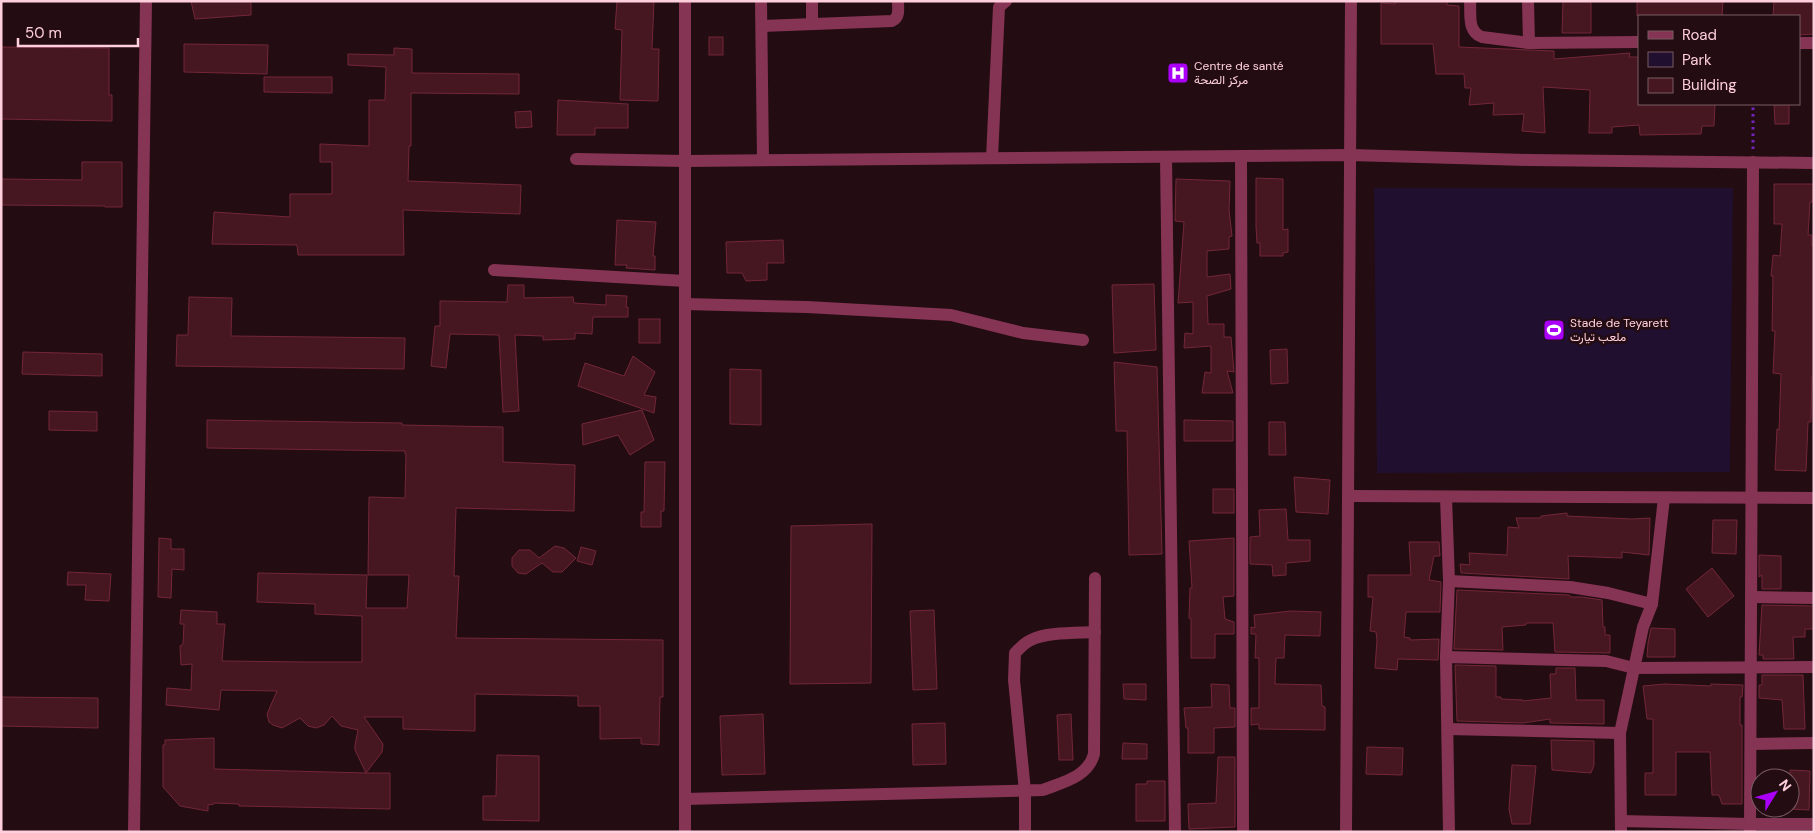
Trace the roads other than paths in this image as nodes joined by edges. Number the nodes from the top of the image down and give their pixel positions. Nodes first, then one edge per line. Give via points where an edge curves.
1 (146, 1) edge
2 (685, 1) edge
3 (762, 1) edge
4 (812, 1) edge
5 (898, 1) edge
6 (1006, 1) edge
7 (1351, 1) edge
8 (1470, 1) edge
9 (1528, 1) edge
10 (812, 23) junction
11 (762, 26) junction
12 (1638, 42) edge
13 (1529, 43) junction
14 (1800, 43) edge
15 (1814, 43) edge
16 (1350, 155) junction
17 (1241, 156) junction
18 (1166, 157) junction
19 (992, 158) junction
20 (576, 159) dead end
21 (763, 160) junction
22 (685, 161) junction
23 (1753, 162) junction
24 (1814, 162) edge
25 (494, 270) dead end
26 (685, 281) junction
27 (685, 304) junction
28 (1082, 340) dead end
29 (1349, 496) junction
30 (1446, 497) junction
31 (1664, 498) junction
32 (1752, 498) junction
33 (1814, 498) edge
34 (1095, 578) dead end
35 (1449, 581) junction
36 (1752, 598) junction
37 (1814, 598) edge
38 (1652, 604) junction
39 (1095, 632) junction
40 (1446, 657) junction
41 (1814, 667) edge
42 (1634, 668) junction
43 (1752, 669) junction
44 (1448, 728) junction
45 (1620, 733) junction
46 (1751, 744) junction
47 (1814, 744) edge
48 (1025, 791) junction
49 (685, 799) junction
50 (1814, 824) edge
51 (1621, 826) edge
52 (1750, 828) edge
53 (134, 832) edge
54 (685, 832) edge
55 (1025, 832) edge
56 (1175, 832) edge
57 (1243, 832) edge
58 (1346, 832) edge
59 (1450, 832) edge

1 - 53 street
2 - 22 street
3 - 11 street
4 - 10 street
5 - 10 street via 898,14 892,21
6 - 19 street via 999,7
7 - 16 street
8 - 13 street via 1471,24 1476,34
9 - 13 street
10 - 11 street
11 - 21 street
12 - 13 street
14 - 15 street
16 - 17 street
16 - 23 street
16 - 29 street
17 - 18 street
17 - 57 street
18 - 19 street
18 - 56 street
19 - 21 street
20 - 22 street
21 - 22 street
22 - 26 street
23 - 24 street
23 - 32 street
25 - 26 street
26 - 27 street
27 - 28 street via 951,315 1023,333
27 - 49 street
29 - 30 street
29 - 58 street
30 - 31 street
30 - 35 street
31 - 32 street
31 - 38 street
32 - 33 street
32 - 36 street
34 - 39 street
35 - 38 street via 1570,588
35 - 40 street
36 - 37 street
36 - 43 street
38 - 42 street
39 - 48 street via 1092,764 1067,781 1043,790
39 - 48 street via 1032,639 1015,653 1014,680
40 - 42 street via 1606,661
40 - 44 street
41 - 43 street
42 - 43 street
42 - 45 street
43 - 46 street
44 - 45 street
44 - 59 street
45 - 51 street
46 - 47 street
46 - 52 street
48 - 49 street
48 - 55 street
49 - 54 street
50 - 52 street
51 - 52 street

